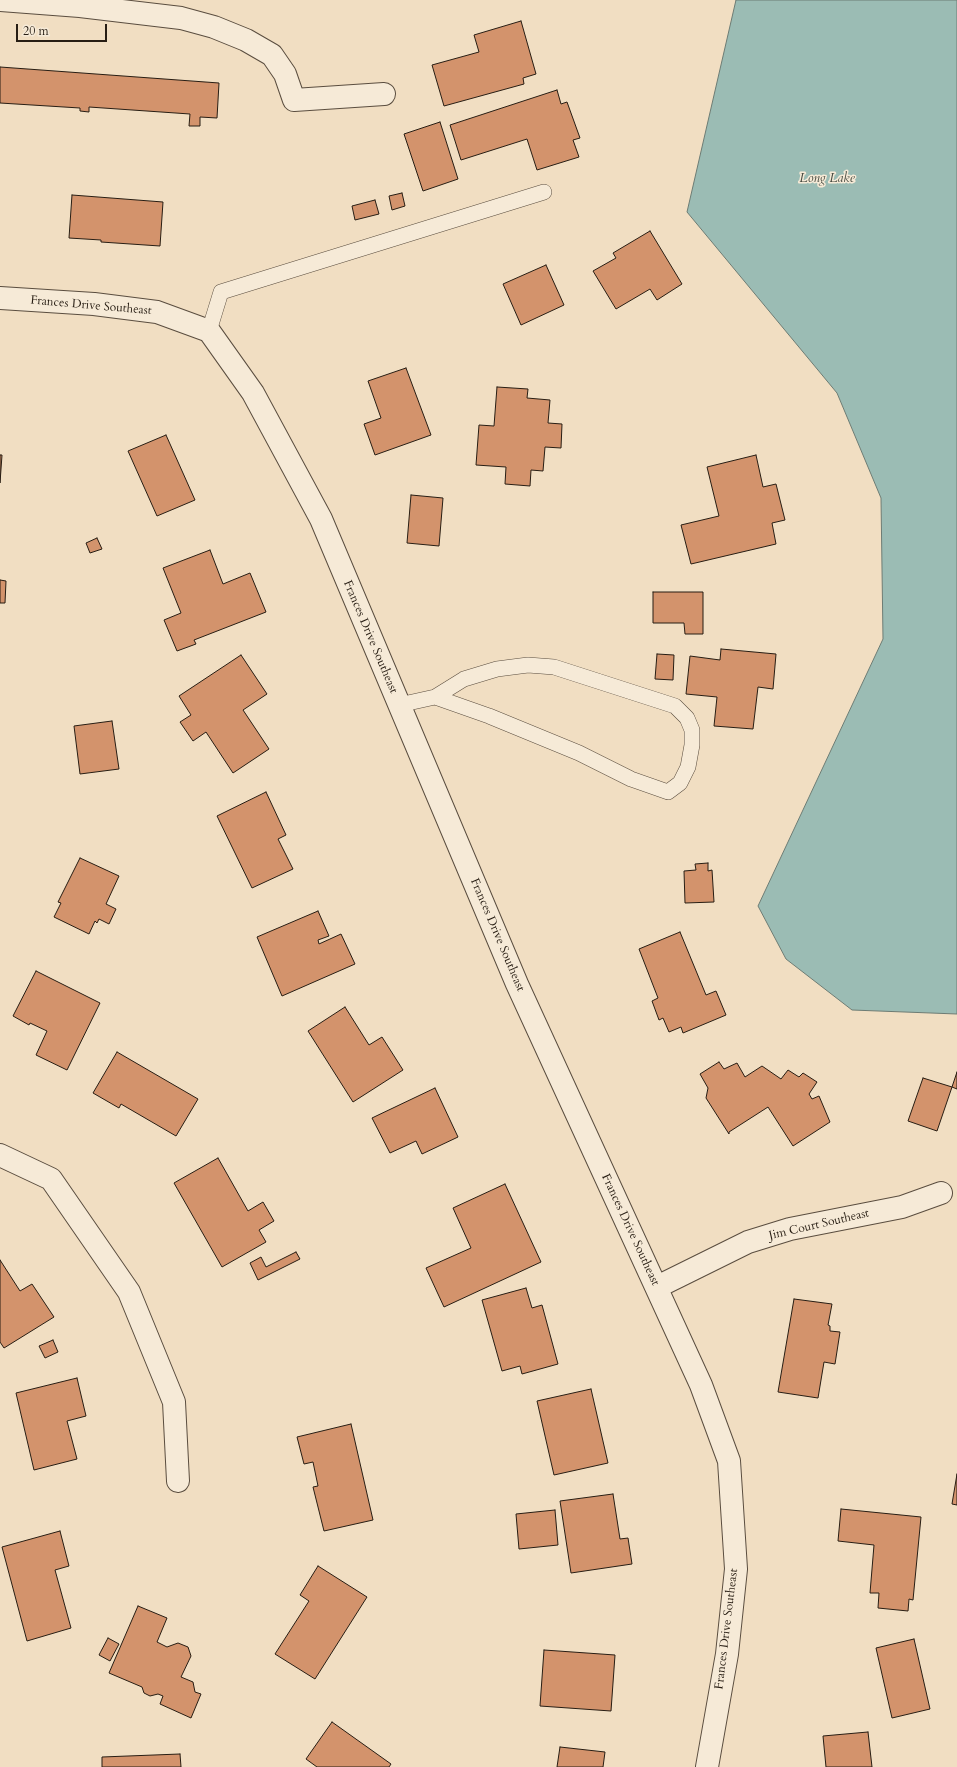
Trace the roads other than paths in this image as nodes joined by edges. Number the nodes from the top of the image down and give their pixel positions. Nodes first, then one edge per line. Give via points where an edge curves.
1 (0, 0) edge
2 (384, 94) dead end
3 (544, 192) dead end
4 (0, 298) edge
5 (209, 332) junction
6 (435, 696) junction
7 (399, 705) junction
8 (0, 1155) edge
9 (941, 1192) dead end
10 (657, 1288) junction
11 (178, 1481) dead end
12 (707, 1767) edge

1 - 2 street via 181,18 214,27 246,40 272,55 285,74 294,100
3 - 5 lane via 221,292
4 - 5 street, Frances Drive Southeast via 94,304 157,312
5 - 7 street, Frances Drive Southeast via 253,393 321,519
6 - 6 lane via 464,679 496,669 528,665 554,667 675,706 687,718 692,730 688,767 680,783 668,792 631,779 579,753
6 - 7 lane
7 - 10 street, Frances Drive Southeast via 517,984
8 - 11 street via 51,1179 129,1292 174,1402
9 - 10 street, Jim Court Southeast via 902,1206 790,1229 748,1242
10 - 12 street, Frances Drive Southeast via 701,1385 729,1461 736,1569 727,1654

